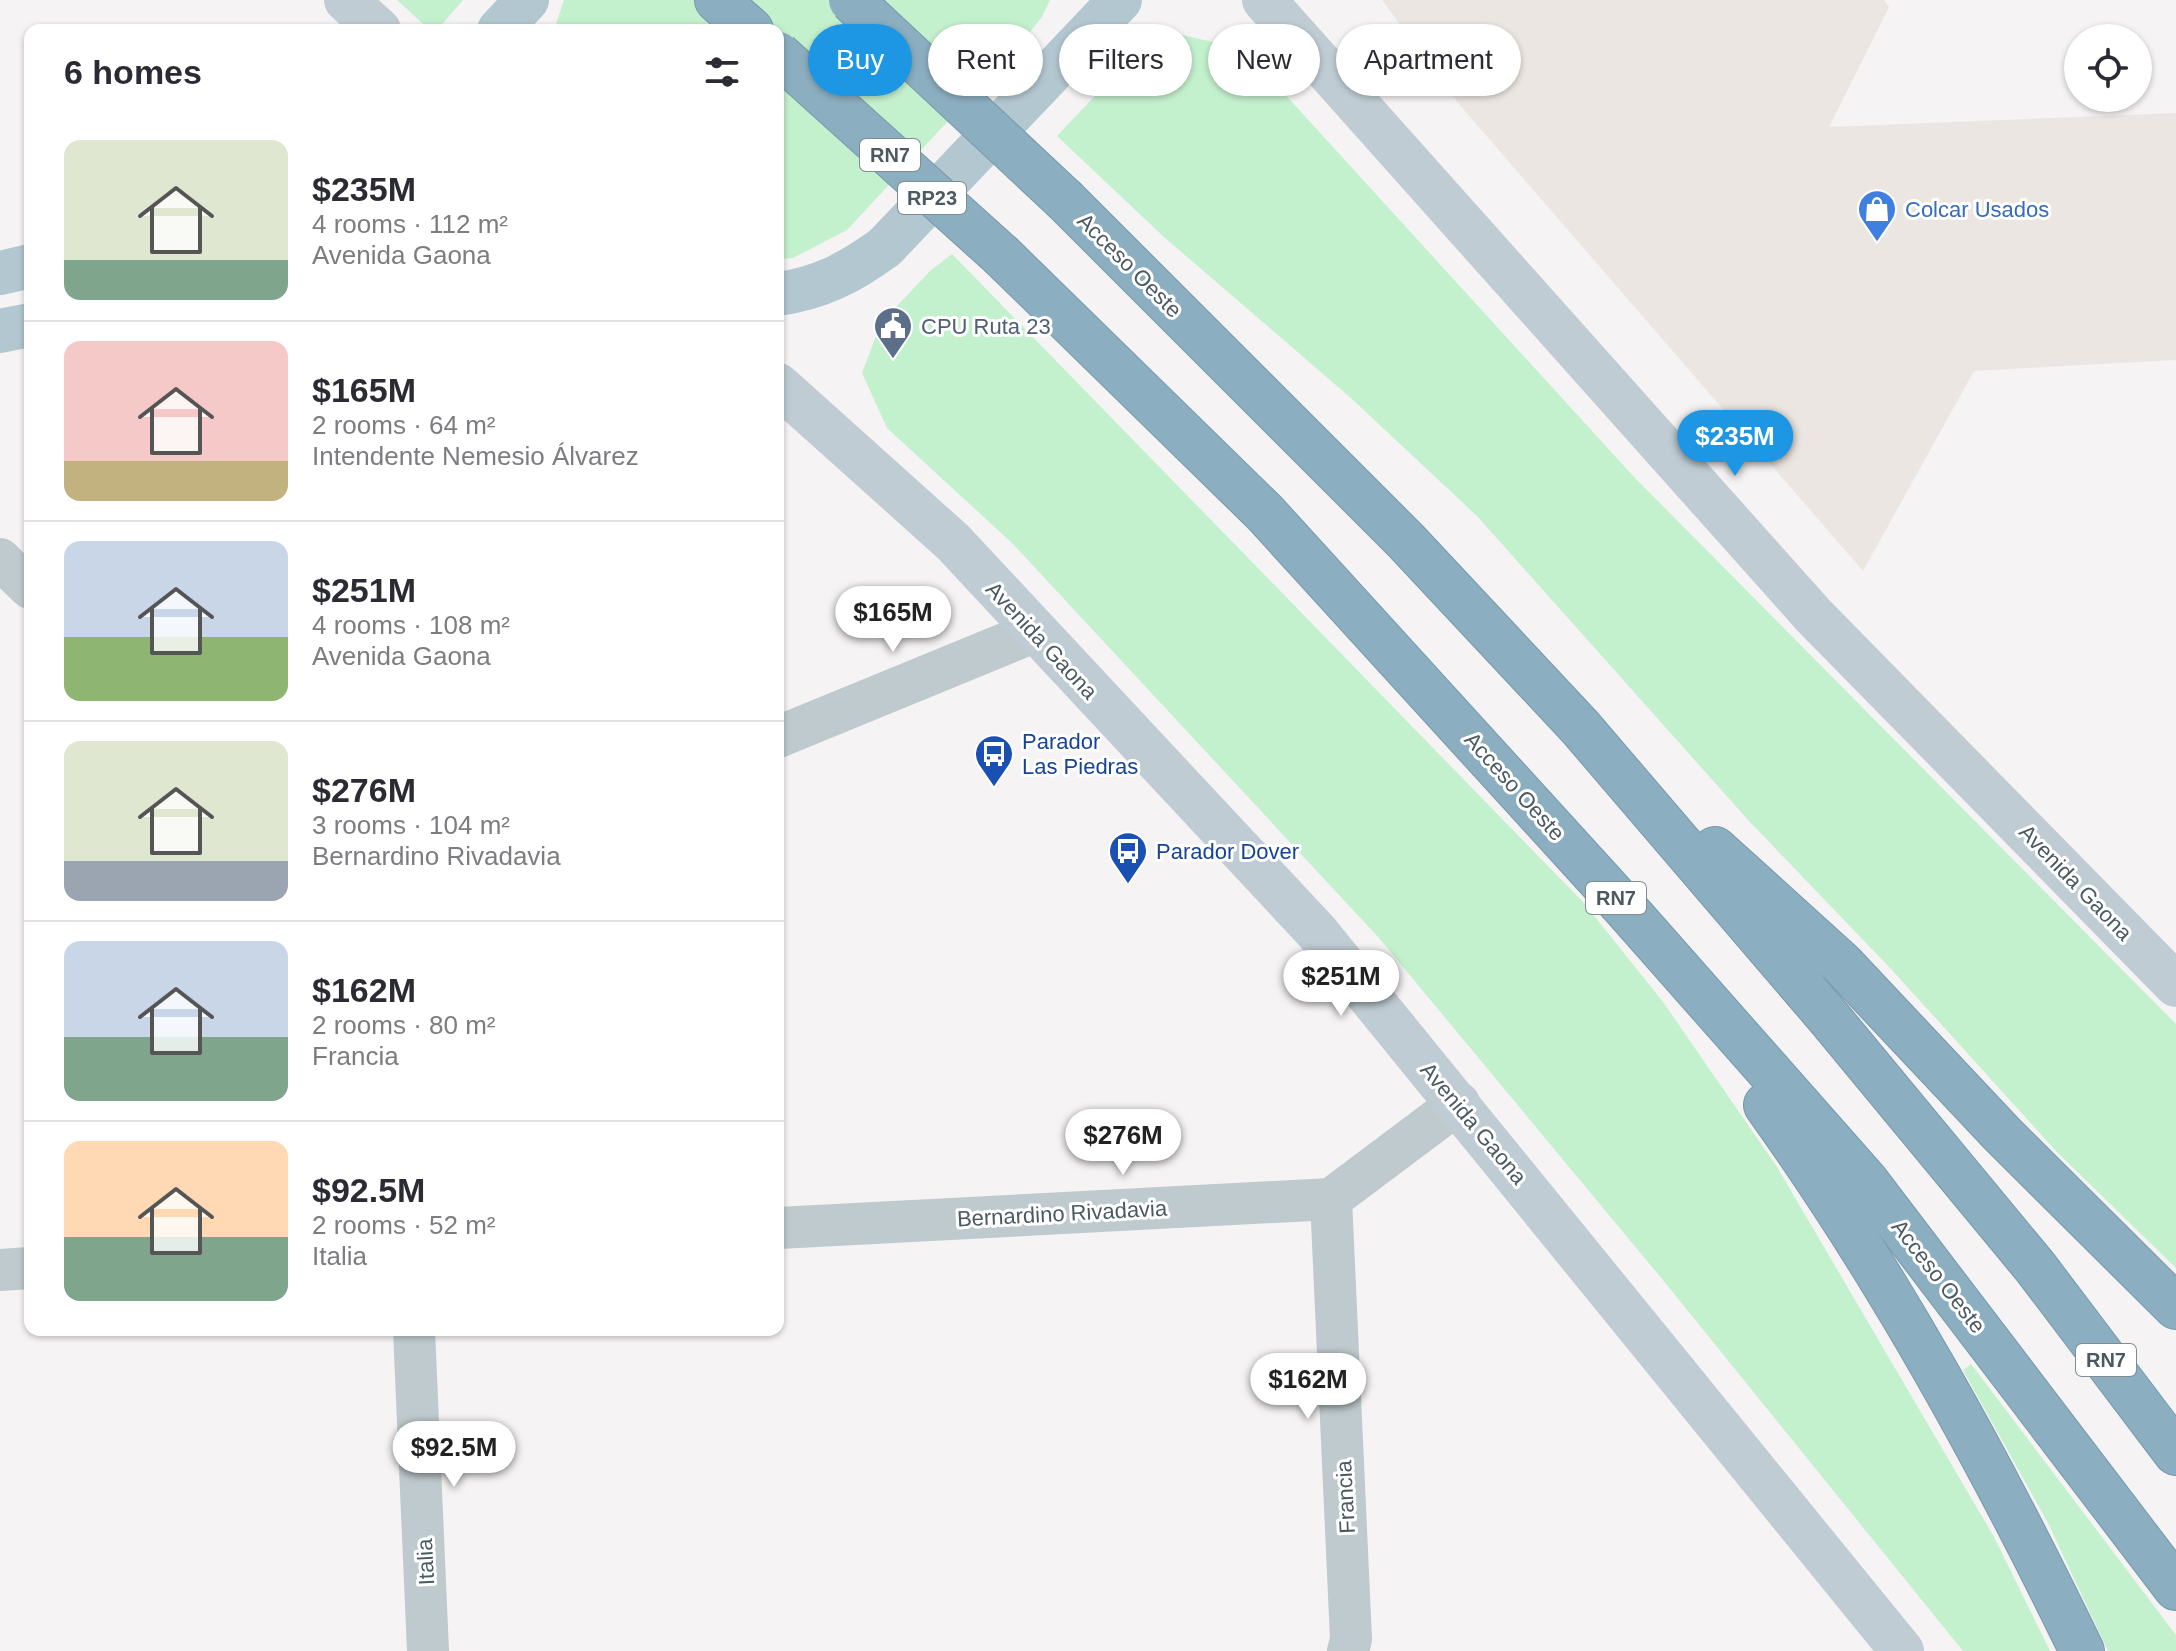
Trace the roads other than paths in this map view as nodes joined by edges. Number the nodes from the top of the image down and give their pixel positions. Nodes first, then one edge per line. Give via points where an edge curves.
1 (346, 0) edge
2 (527, 0) edge
3 (552, 0) edge
4 (717, 0) edge
5 (851, 0) edge
6 (1086, 0) edge
7 (1120, 0) edge
8 (1264, 0) edge
9 (372, 24) edge
10 (505, 24) edge
11 (545, 24) edge
12 (744, 24) edge
13 (1076, 24) edge
14 (1097, 24) edge
15 (784, 59) edge
16 (1059, 64) edge
17 (24, 267) edge
18 (0, 273) edge
19 (784, 293) edge
20 (24, 326) edge
21 (0, 331) edge
22 (784, 390) edge
23 (0, 559) edge
24 (24, 582) edge
25 (1034, 632) junction
26 (1580, 727) junction
27 (784, 735) edge
28 (1625, 908) junction
29 (2176, 985) edge
30 (1459, 1103) junction
31 (1331, 1199) junction
32 (784, 1228) edge
33 (24, 1268) edge
34 (0, 1270) edge
35 (2176, 1307) edge
36 (414, 1336) edge
37 (2176, 1453) edge
38 (2176, 1588) edge
39 (428, 1651) edge
40 (1348, 1651) edge
41 (1902, 1651) edge
42 (2082, 1651) edge

1 - 9 main road
2 - 10 main road
3 - 11 main road
4 - 12 highway
5 - 26 highway, Acceso Oeste / RN7, bridge via 1066,201 1406,541
6 - 13 main road
7 - 14 main road, RP23
8 - 29 main road, Avenida Gaona via 1813,615
15 - 28 highway, Acceso Oeste / RN7, bridge via 1002,256 1265,513
16 - 19 main road, RP23 via 885,247 847,274
17 - 18 main road
20 - 21 main road
22 - 25 main road, Avenida Gaona via 953,542
23 - 24 street
25 - 27 street
25 - 30 main road, Avenida Gaona via 1316,931
26 - 35 highway via 1842,964
26 - 37 highway, Acceso Oeste / RN7 via 2036,1268
28 - 38 highway, Acceso Oeste / RN7 via 1866,1181
28 - 42 highway via 1791,1139 1920,1338
30 - 31 street
30 - 41 main road, Avenida Gaona
31 - 32 street, Bernardino Rivadavia
31 - 40 street, Francia
33 - 34 street
36 - 39 street, Italia

